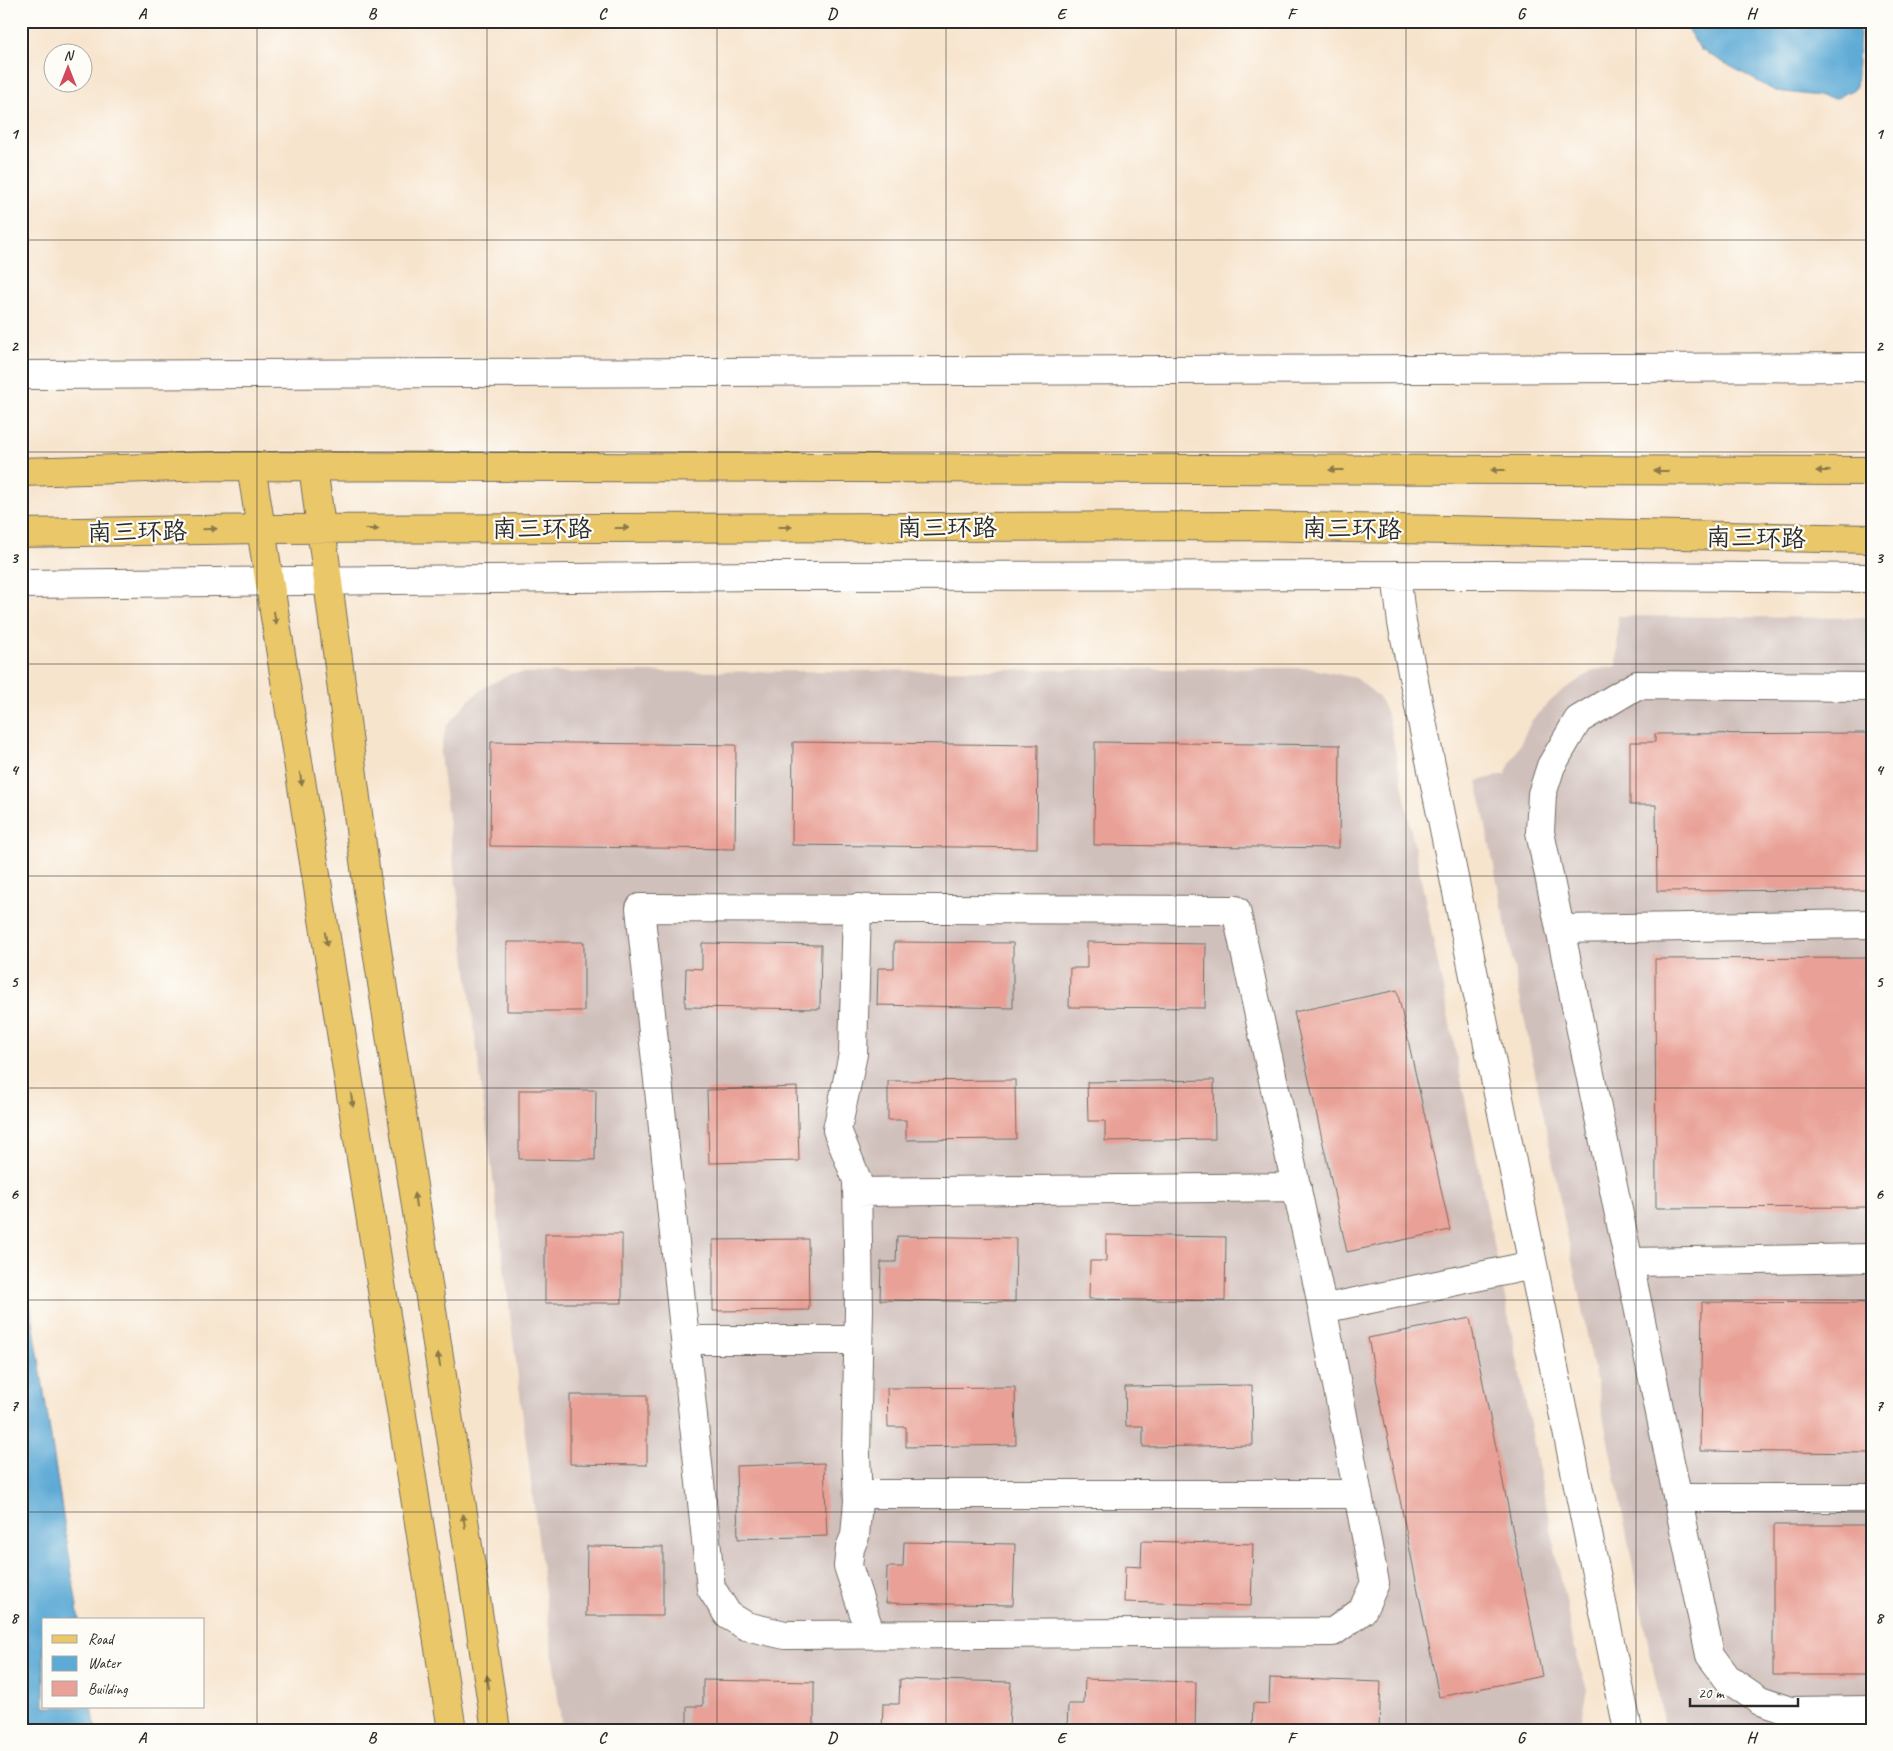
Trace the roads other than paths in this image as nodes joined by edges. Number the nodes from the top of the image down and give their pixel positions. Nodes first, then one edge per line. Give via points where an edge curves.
1 (1872, 367) edge
2 (21, 375) edge
3 (252, 466) junction
4 (313, 466) junction
5 (21, 472) edge
6 (1872, 472) edge
7 (262, 529) junction
8 (321, 529) junction
9 (21, 533) edge
10 (1872, 539) edge
11 (1396, 575) junction
12 (1872, 578) edge
13 (328, 581) junction
14 (270, 582) junction
15 (21, 584) edge
16 (1872, 687) edge
17 (857, 908) junction
18 (1872, 924) edge
19 (1560, 929) junction
20 (1296, 1187) junction
21 (857, 1192) junction
22 (1872, 1258) edge
23 (1629, 1262) junction
24 (1533, 1265) junction
25 (1322, 1309) junction
26 (686, 1340) junction
27 (858, 1340) junction
28 (858, 1494) junction
29 (1358, 1494) junction
30 (1678, 1498) junction
31 (1872, 1498) edge
32 (871, 1635) junction
33 (1872, 1710) edge
34 (452, 1730) edge
35 (496, 1730) edge
36 (1628, 1730) edge

1 - 2 street
3 - 4 main road
3 - 5 main road
3 - 7 main road
6 -> 4 main road
4 - 8 main road
7 - 8 main road, 南三环路
9 -> 7 main road, 南三环路
7 - 14 main road
8 -> 10 main road, 南三环路 via 1252,526
8 - 13 main road
11 - 12 street
11 - 13 street via 759,576
11 - 24 street via 1402,623
13 - 14 street
35 -> 13 main road via 368,891
14 - 15 street
14 -> 34 main road
16 - 19 street via 1637,685 1578,720 1551,766 1542,794 1540,832
17 - 20 street via 1236,910
17 - 21 street via 853,1054 837,1130 857,1180
17 - 26 street via 640,908
18 - 19 street
19 - 23 street
20 - 21 street
20 - 25 street
21 - 27 street
22 - 23 street
23 - 30 street
24 - 25 street
24 - 36 street
25 - 29 street
26 - 27 street
26 - 32 street via 711,1588 728,1615 746,1626 785,1635
27 - 28 street
28 - 29 street
28 - 32 street via 855,1536 848,1566
29 - 32 street via 1375,1583 1362,1611 1332,1632
30 - 31 street
30 - 33 street via 1710,1655 1728,1679 1760,1701 1790,1711

